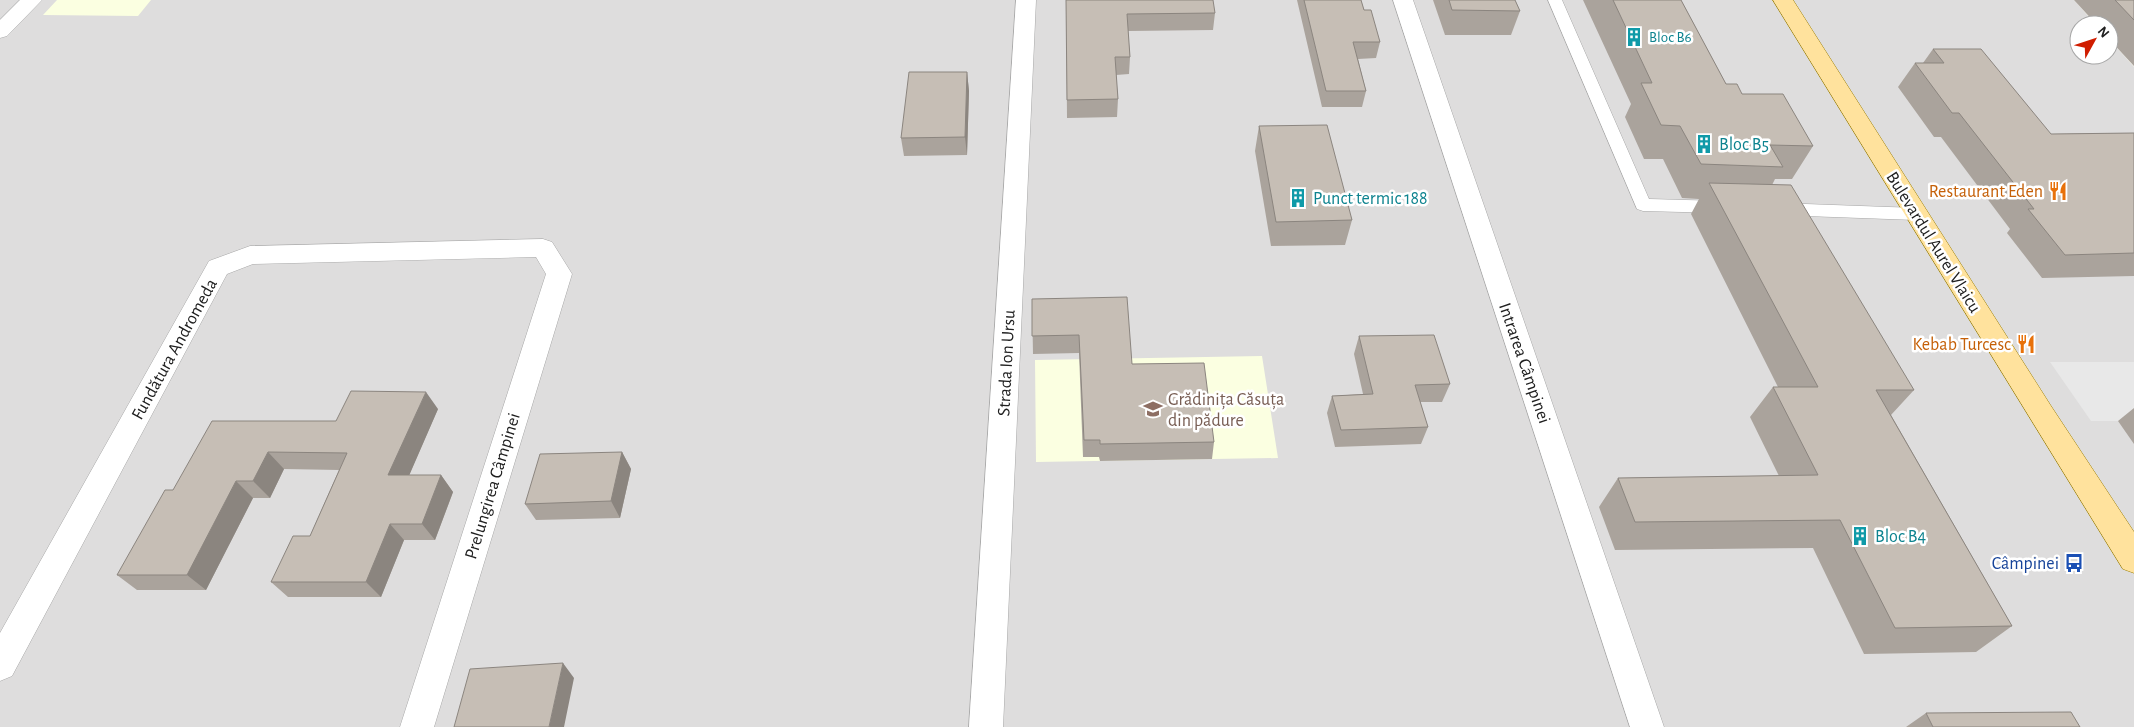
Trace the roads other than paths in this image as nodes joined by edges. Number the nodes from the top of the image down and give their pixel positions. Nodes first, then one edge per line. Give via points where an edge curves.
1 (32, 0) edge
2 (1026, 0) edge
3 (1403, 0) edge
4 (1555, 0) edge
5 (1783, 0) edge
6 (0, 32) edge
7 (1741, 208) edge
8 (1761, 209) edge
9 (1916, 214) junction
10 (543, 248) joint
11 (2134, 559) edge
12 (0, 665) edge
13 (417, 727) edge
14 (986, 727) edge
15 (1647, 727) edge

1 - 6 street
2 - 14 street, Strada Ion Ursu
3 - 15 street, Intrarea Câmpinei
4 - 7 lane via 1643,204
5 - 9 main road, Bulevardul Aurel Vlaicu
8 - 9 lane
9 - 11 main road, Bulevardul Aurel Vlaicu
10 - 12 street, Fundătura Andromeda via 250,254 218,268
10 - 13 street, Prelungirea Câmpinei via 559,274

